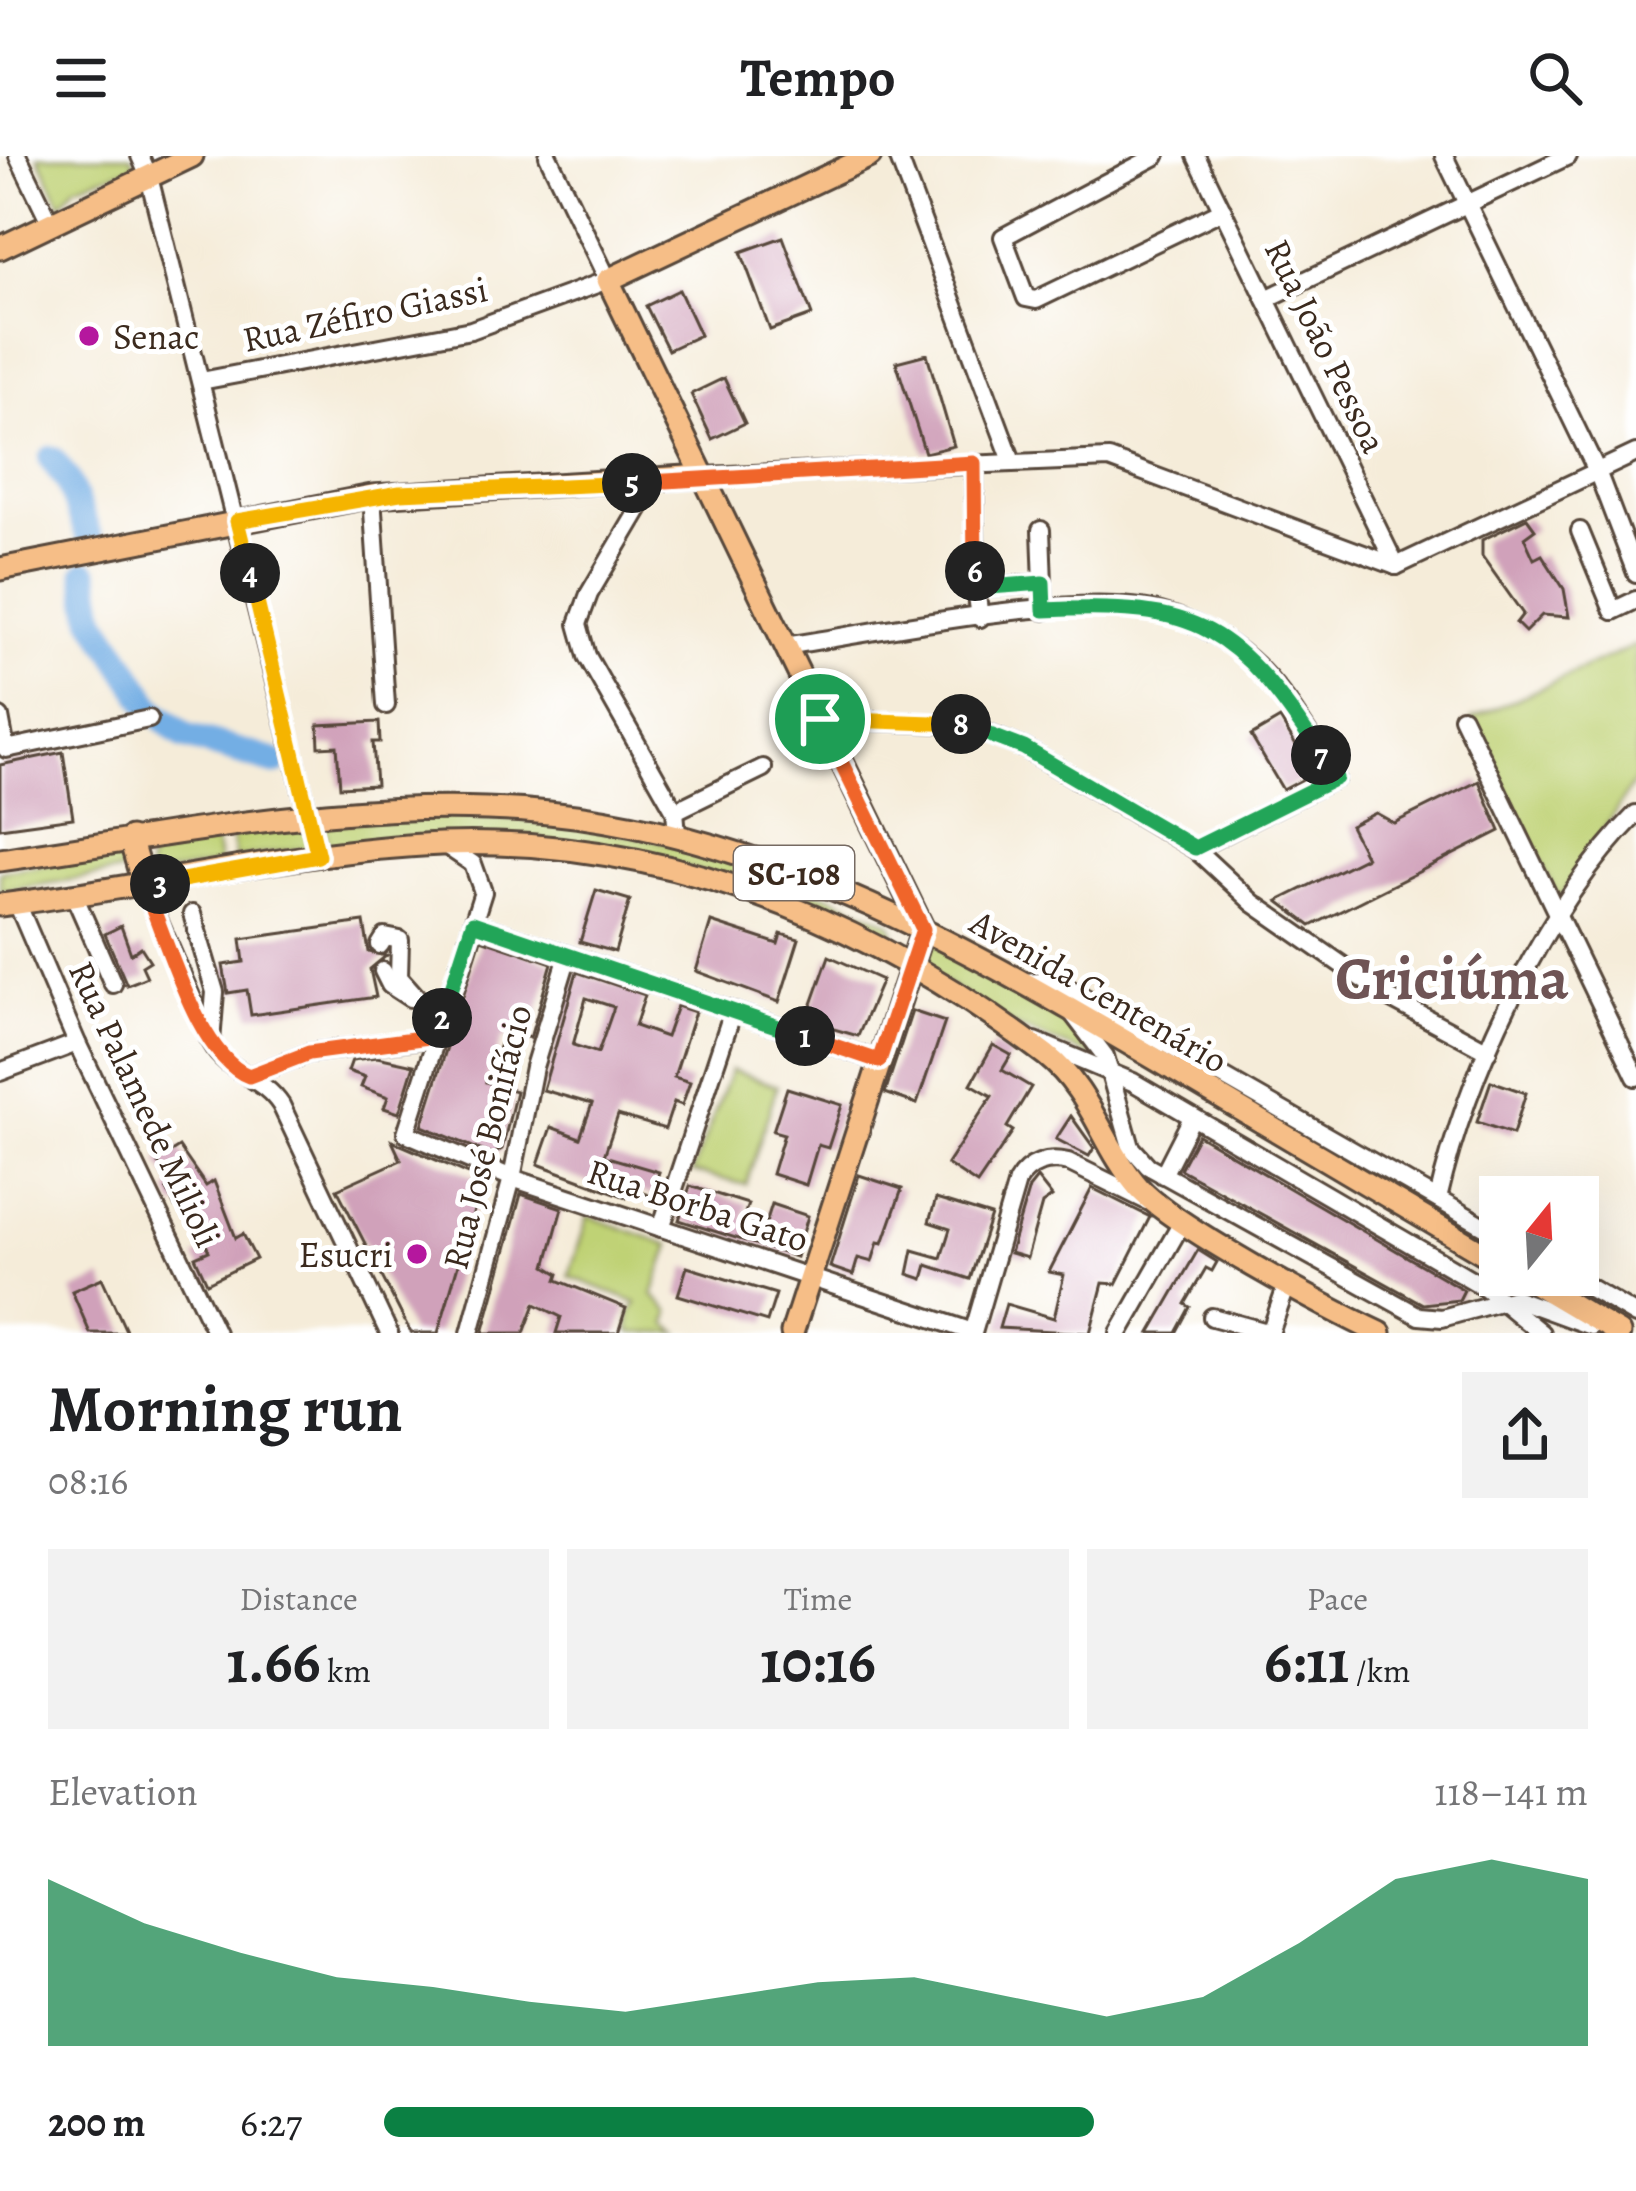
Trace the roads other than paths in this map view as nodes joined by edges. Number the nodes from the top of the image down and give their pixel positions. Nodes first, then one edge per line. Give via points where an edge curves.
1 (18, 156) edge
2 (192, 156) edge
3 (548, 156) edge
4 (870, 156) edge
5 (898, 156) edge
6 (1156, 156) edge
7 (1196, 156) edge
8 (1444, 156) edge
9 (1568, 156) edge
10 (145, 166) edge
11 (1467, 204) junction
12 (1223, 210) junction
13 (51, 224) junction
14 (0, 248) edge
15 (608, 280) junction
16 (1266, 299) junction
17 (201, 381) junction
18 (1636, 453) edge
19 (1012, 461) junction
20 (974, 463) junction
21 (1597, 471) junction
22 (703, 476) junction
23 (646, 482) junction
24 (372, 496) junction
25 (237, 521) junction
26 (1041, 530) dead end
27 (1580, 531) dead end
28 (1396, 566) junction
29 (0, 569) edge
30 (1636, 573) edge
31 (1043, 583) junction
32 (1001, 586) junction
33 (976, 588) junction
34 (1636, 600) edge
35 (1044, 610) junction
36 (1005, 614) junction
37 (980, 618) junction
38 (785, 646) junction
39 (386, 705) dead end
40 (0, 717) edge
41 (1462, 717) dead end
42 (149, 719) dead end
43 (820, 719) junction
44 (763, 768) dead end
45 (308, 814) junction
46 (1636, 814) edge
47 (676, 822) junction
48 (130, 838) junction
49 (445, 844) junction
50 (1195, 848) junction
51 (318, 856) junction
52 (0, 860) edge
53 (144, 887) junction
54 (74, 895) junction
55 (9, 904) edge
56 (192, 914) dead end
57 (1558, 916) junction
58 (473, 923) junction
59 (923, 929) junction
60 (380, 945) dead end
61 (568, 956) junction
62 (909, 967) junction
63 (383, 971) dead end
64 (1022, 982) junction
65 (113, 984) dead end
66 (423, 1004) junction
67 (1066, 1006) junction
68 (733, 1011) junction
69 (442, 1016) junction
70 (1002, 1026) junction
71 (436, 1036) junction
72 (77, 1043) junction
73 (211, 1043) junction
74 (1488, 1052) junction
75 (879, 1061) junction
76 (0, 1072) edge
77 (1112, 1072) junction
78 (249, 1076) junction
79 (1636, 1077) edge
80 (1163, 1103) junction
81 (1191, 1120) junction
82 (1124, 1122) junction
83 (1163, 1175) junction
84 (512, 1178) junction
85 (1438, 1199) junction
86 (1175, 1216) junction
87 (1479, 1223) edge
88 (661, 1228) junction
89 (1479, 1251) edge
90 (1462, 1275) junction
91 (810, 1277) junction
92 (1288, 1282) junction
93 (1599, 1293) edge
94 (1556, 1296) edge
95 (1499, 1300) junction
96 (1636, 1315) edge
97 (1450, 1316) junction
98 (1212, 1317) dead end
99 (973, 1332) edge
100 (216, 1333) edge
101 (388, 1333) edge
102 (470, 1333) edge
103 (792, 1333) edge
104 (1119, 1333) edge
105 (1270, 1333) edge
106 (1380, 1333) edge
107 (1541, 1333) edge
108 (1609, 1333) edge
109 (1619, 1333) edge

1 - 13 street
2 - 10 main road
3 - 15 street
4 - 15 main road
5 - 19 street
6 - 12 street via 1004,237 1026,298
7 - 12 street, Rua João Pessoa
8 - 11 street
9 - 11 street
10 - 13 main road
10 - 17 street
11 - 16 street
11 - 21 street
12 - 16 street, Rua João Pessoa
13 - 14 main road
15 - 17 street, Rua Zéfiro Giassi via 471,330
15 - 22 main road
16 - 28 street, Rua João Pessoa
17 - 25 street
18 - 21 street
19 - 20 street
19 - 28 street via 1127,464
20 - 22 street
20 - 33 street
21 - 28 street
21 - 30 street
22 - 23 main road
22 - 38 main road
23 - 24 main road
23 - 47 street via 578,624 587,656
24 - 25 main road
24 - 39 street
25 - 29 main road
25 - 45 street
26 - 31 street
27 - 34 street via 1613,611
31 - 32 street
31 - 35 street
32 - 33 street
32 - 36 street
33 - 37 street
35 - 36 street
35 - 50 street via 1137,608 1207,631 1263,673 1336,778
36 - 37 street
37 - 38 street
38 - 43 main road
40 - 42 street via 6,749
41 - 57 street
43 - 50 street via 983,730
43 - 59 main road
44 - 47 street
45 - 47 main road, Avenida Centenário / SC-108 via 506,810
45 - 48 main road, Avenida Centenário / SC-108
45 - 51 main road
46 - 57 street
47 - 59 main road, Avenida Centenário / SC-108
48 - 52 main road, Avenida Centenário / SC-108
48 - 53 main road
49 - 51 main road, Avenida Centenário
49 - 58 street via 481,876
49 - 62 main road, Avenida Centenário via 552,848 667,866 822,916
50 - 74 street via 1302,940
51 - 53 main road, Avenida Centenário
53 - 54 main road, Avenida Centenário
53 - 73 street
54 - 55 main road, Avenida Centenário
54 - 65 street
55 - 72 street, Rua Palamede Milioli
56 - 73 street via 215,992
57 - 74 street
57 - 79 street
58 - 61 street
58 - 69 street
59 - 62 main road
59 - 64 main road, Avenida Centenário / SC-108
60 - 66 street via 393,937 402,944 399,977
61 - 68 street
61 - 84 street, Rua José Bonifácio via 533,1067
62 - 70 main road, Avenida Centenário
62 - 75 main road
63 - 66 street via 400,994
64 - 67 main road, Avenida Centenário / SC-108
64 - 85 street via 1054,980
66 - 69 street
67 - 77 street
67 - 89 main road, Avenida Centenário / SC-108
68 - 75 street
68 - 88 street
69 - 71 street
70 - 77 street
70 - 86 main road, Avenida Centenário via 1075,1082 1133,1181
71 - 78 street via 309,1053
71 - 84 street, Rua Borba Gato via 406,1133
72 - 76 street
72 - 100 street, Rua Palamede Milioli
73 - 78 street via 221,1061
74 - 85 street
75 - 91 main road
77 - 80 street
77 - 82 street
78 - 101 street via 281,1105
80 - 81 street
80 - 82 street via 1133,1106
81 - 83 street
81 - 90 street
82 - 83 street via 1131,1147
83 - 97 street via 1419,1316
84 - 88 street, Rua Borba Gato
84 - 102 street, Rua José Bonifácio
85 - 87 street
86 - 92 main road, Avenida Centenário
86 - 99 street via 1068,1162 1032,1166 1017,1182
86 - 104 street
88 - 91 street, Rua Borba Gato
90 - 95 street
90 - 97 street via 1464,1300
91 - 99 street, Rua Borba Gato
91 - 103 main road
92 - 105 street
92 - 106 main road, Avenida Centenário
93 - 96 street
94 - 109 main road
95 - 97 street
95 - 107 street
95 - 108 street via 1539,1303
98 - 105 street

